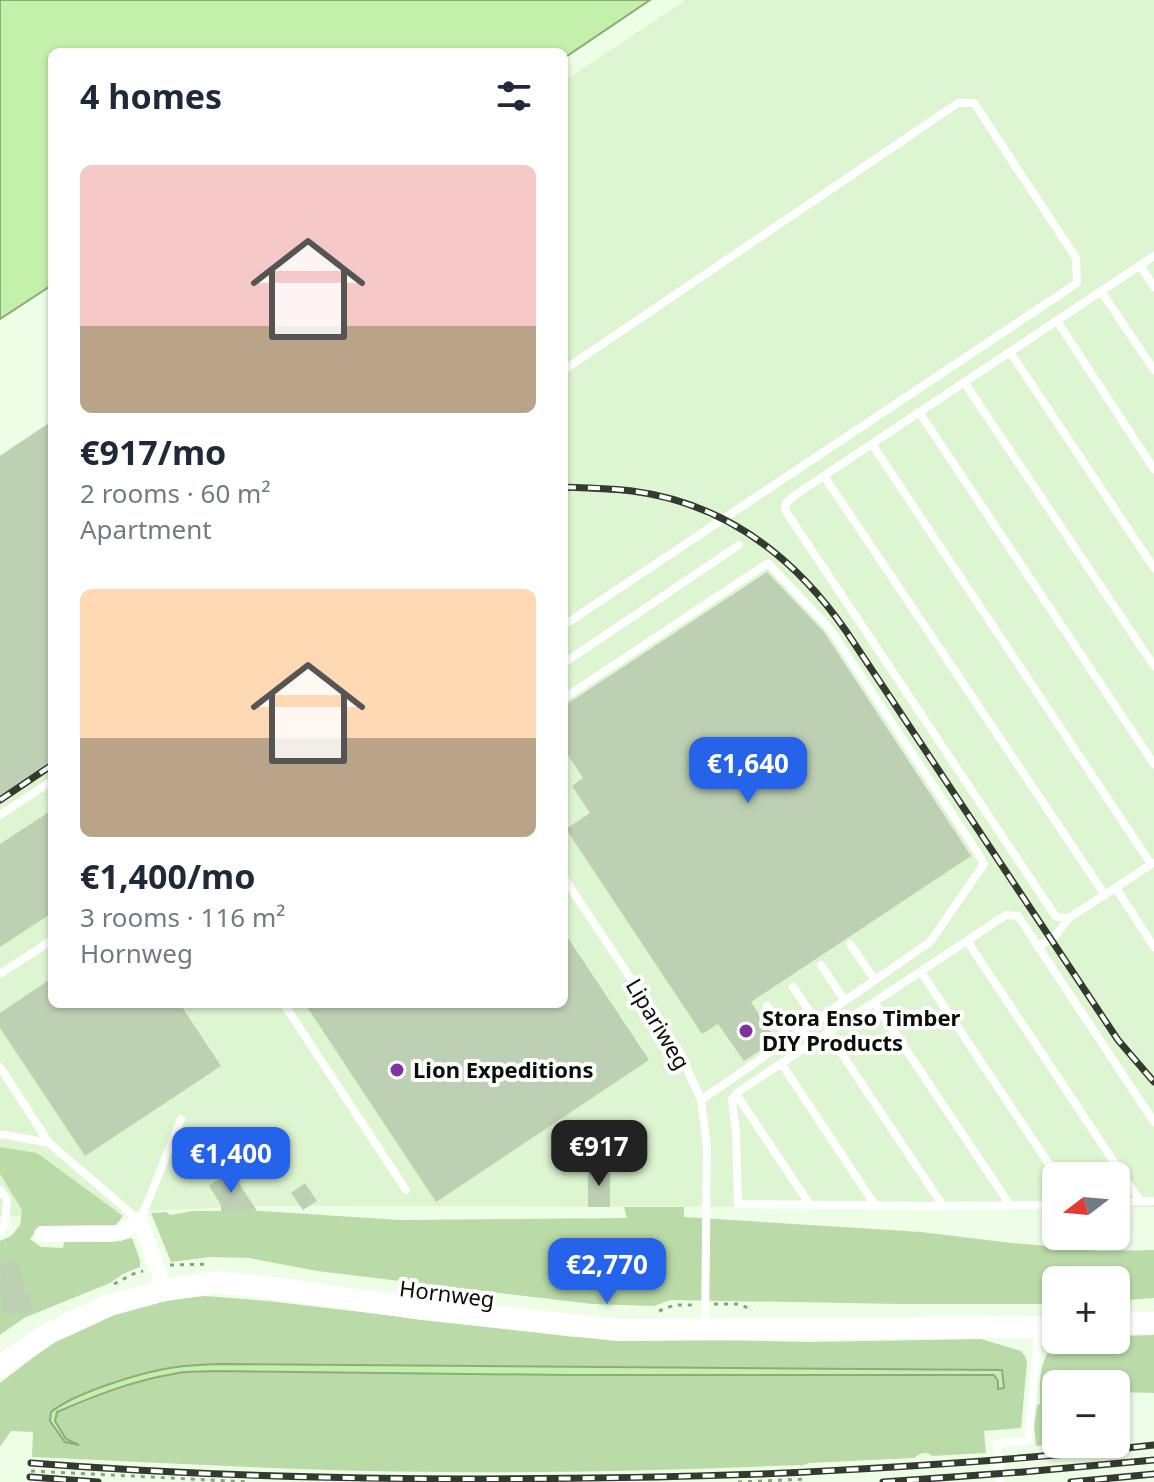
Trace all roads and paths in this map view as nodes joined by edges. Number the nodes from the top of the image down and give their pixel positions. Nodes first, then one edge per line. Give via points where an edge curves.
1 (1154, 256) edge
2 (1140, 265) junction
3 (1154, 287) edge
4 (1101, 291) junction
5 (1057, 321) junction
6 (1010, 352) junction
7 (568, 367) edge
8 (1154, 370) edge
9 (964, 382) junction
10 (919, 412) junction
11 (872, 444) junction
12 (1154, 469) edge
13 (824, 476) junction
14 (739, 545) dead end
15 (1154, 568) edge
16 (568, 622) edge
17 (568, 660) edge
18 (1154, 666) edge
19 (568, 695) edge
20 (1154, 764) edge
21 (48, 784) edge
22 (0, 815) edge
23 (1153, 863) edge
24 (568, 884) edge
25 (1116, 888) junction
26 (1105, 895) junction
27 (1069, 918) junction
28 (967, 941) junction
29 (48, 943) edge
30 (850, 944) dead end
31 (1038, 947) junction
32 (1154, 947) edge
33 (821, 965) dead end
34 (921, 972) junction
35 (0, 974) edge
36 (875, 980) junction
37 (793, 987) dead end
38 (845, 1001) junction
39 (874, 1002) junction
40 (767, 1006) dead end
41 (287, 1008) edge
42 (816, 1021) junction
43 (828, 1033) junction
44 (789, 1039) junction
45 (781, 1063) junction
46 (0, 1067) edge
47 (736, 1094) junction
48 (701, 1100) junction
49 (181, 1119) dead end
50 (1154, 1122) edge
51 (0, 1134) edge
52 (49, 1143) junction
53 (1048, 1162) edge
54 (0, 1190) edge
55 (406, 1190) dead end
56 (1130, 1201) edge
57 (1140, 1201) junction
58 (1154, 1201) edge
59 (810, 1205) junction
60 (875, 1205) junction
61 (1010, 1205) junction
62 (1042, 1205) edge
63 (943, 1206) junction
64 (140, 1221) junction
65 (0, 1232) edge
66 (42, 1234) dead end
67 (212, 1264) dead end
68 (156, 1267) junction
69 (112, 1285) dead end
70 (165, 1290) junction
71 (706, 1304) junction
72 (656, 1312) dead end
73 (758, 1313) dead end
74 (1154, 1322) edge
75 (1130, 1324) edge
76 (1042, 1327) edge
77 (705, 1330) junction
78 (1042, 1354) edge
79 (0, 1367) edge
80 (31, 1469) dead end
81 (807, 1479) dead end
82 (250, 1482) edge
83 (738, 1482) edge
84 (1000, 1482) edge

1 - 2 lane
2 - 3 lane
2 - 4 lane
4 - 5 lane
4 - 8 lane
5 - 6 lane
5 - 12 lane
6 - 9 lane
6 - 15 lane
7 - 16 lane via 958,103 974,103 1076,258 1077,283
9 - 10 lane
9 - 18 lane
10 - 11 lane
10 - 20 lane
11 - 13 lane
11 - 23 lane
13 - 26 lane
13 - 27 lane via 795,495 785,510 1056,917
14 - 17 lane
19 - 36 lane via 768,563 830,629 984,864 930,942
21 - 22 lane
23 - 25 lane
24 - 48 lane, Lipariweg via 679,1051
25 - 26 lane
25 - 32 lane
26 - 27 lane
27 - 31 lane
28 - 31 lane via 1006,915 1018,916
28 - 34 lane
28 - 57 lane
29 - 35 lane
30 - 36 lane
31 - 50 lane
33 - 38 lane
34 - 39 lane
34 - 53 lane
36 - 38 lane
37 - 42 lane
38 - 42 lane
39 - 43 lane
39 - 61 lane
40 - 44 lane
41 - 55 lane
42 - 44 lane
43 - 45 lane
43 - 63 lane
44 - 48 lane
45 - 47 lane
45 - 60 lane
46 - 52 lane
47 - 59 lane
47 - 59 lane via 732,1099 738,1204
48 - 71 lane, Lipariweg via 707,1147
49 - 64 lane
51 - 52 lane
52 - 64 lane
54 - 65 lane via 7,1199
56 - 57 lane
57 - 58 lane
59 - 60 lane
60 - 63 lane
61 - 62 lane
61 - 63 lane
64 - 66 street via 119,1233
64 - 68 street
67 - 68 path
68 - 69 path
68 - 70 street
70 - 77 street, Hornweg via 218,1282 618,1330
70 - 79 street, Hornweg via 110,1305 49,1333
71 - 72 path via 674,1305
71 - 73 path via 738,1304
71 - 77 lane, Lipariweg
74 - 75 street
76 - 77 street, Hornweg
78 - 84 lane via 1028,1441 997,1443
80 - 82 path
81 - 83 path

